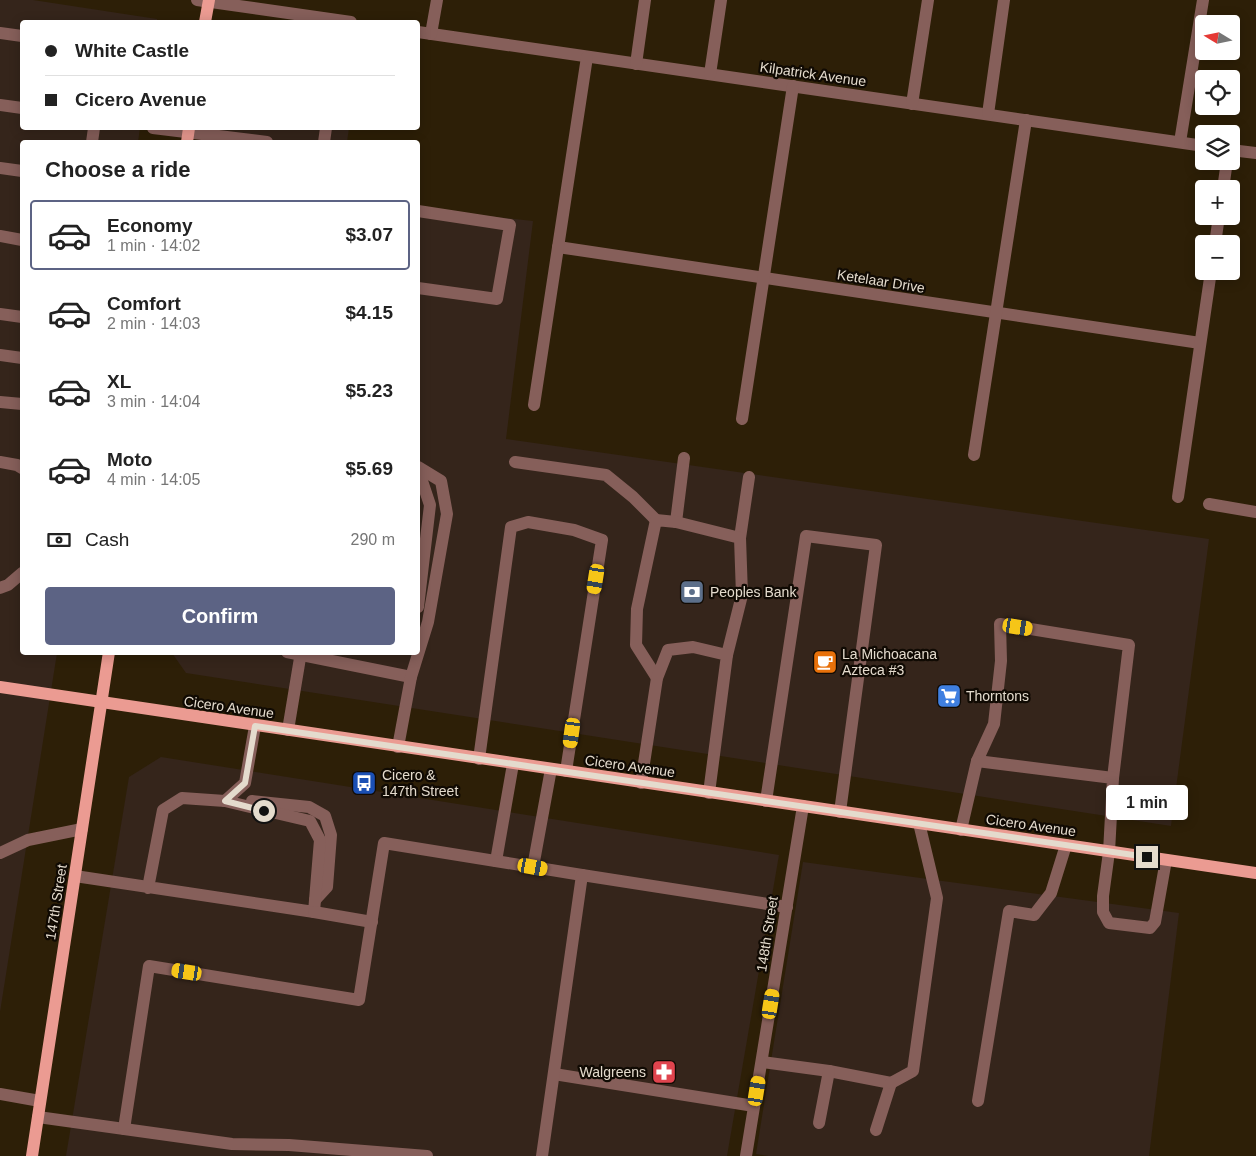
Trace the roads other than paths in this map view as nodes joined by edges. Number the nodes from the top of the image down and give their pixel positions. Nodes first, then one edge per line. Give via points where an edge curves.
1 (437, 0) edge
2 (645, 0) edge
3 (721, 0) edge
4 (928, 0) edge
5 (1004, 0) edge
6 (1203, 0) edge
7 (205, 1) edge
8 (276, 6) edge
9 (205, 20) edge
10 (342, 20) edge
11 (420, 32) edge
12 (0, 33) edge
13 (432, 34) junction
14 (20, 36) edge
15 (587, 56) junction
16 (636, 64) junction
17 (710, 74) junction
18 (794, 86) junction
19 (912, 104) junction
20 (0, 105) edge
21 (20, 108) edge
22 (988, 114) junction
23 (1026, 120) junction
24 (165, 130) edge
25 (188, 134) edge
26 (247, 140) edge
27 (1180, 142) junction
28 (1195, 144) edge
29 (1240, 151) edge
30 (1256, 153) edge
31 (0, 168) edge
32 (20, 171) edge
33 (420, 211) edge
34 (0, 236) edge
35 (20, 240) edge
36 (558, 248) junction
37 (764, 278) junction
38 (1210, 280) edge
39 (420, 288) edge
40 (996, 313) junction
41 (0, 314) edge
42 (20, 317) edge
43 (1200, 343) junction
44 (0, 355) edge
45 (20, 358) edge
46 (0, 402) edge
47 (20, 404) edge
48 (534, 405) dead end
49 (742, 419) dead end
50 (974, 455) dead end
51 (684, 458) dead end
52 (0, 462) edge
53 (515, 462) dead end
54 (20, 467) edge
55 (420, 468) edge
56 (748, 477) dead end
57 (420, 480) edge
58 (1178, 497) dead end
59 (1209, 504) dead end
60 (1256, 512) edge
61 (656, 520) junction
62 (676, 522) junction
63 (740, 538) junction
64 (20, 575) edge
65 (0, 588) edge
66 (420, 590) edge
67 (420, 644) edge
68 (109, 655) edge
69 (301, 655) edge
70 (312, 655) edge
71 (416, 655) edge
72 (727, 655) junction
73 (343, 658) edge
74 (411, 677) junction
75 (657, 678) junction
76 (0, 687) edge
77 (101, 703) junction
78 (255, 726) junction
79 (288, 730) junction
80 (398, 747) junction
81 (478, 759) junction
82 (977, 761) junction
83 (513, 764) junction
84 (551, 769) junction
85 (566, 772) junction
86 (1113, 778) junction
87 (641, 782) junction
88 (709, 793) junction
89 (766, 801) junction
90 (231, 803) junction
91 (803, 806) junction
92 (840, 812) junction
93 (918, 824) junction
94 (82, 829) junction
95 (961, 830) junction
96 (1066, 845) junction
97 (1109, 852) junction
98 (0, 853) edge
99 (496, 860) junction
100 (1166, 860) junction
101 (533, 867) junction
102 (1256, 873) edge
103 (582, 875) junction
104 (75, 876) junction
105 (148, 888) junction
106 (314, 906) junction
107 (786, 907) junction
108 (372, 922) junction
109 (762, 1062) junction
110 (829, 1071) junction
111 (554, 1074) junction
112 (891, 1083) junction
113 (0, 1094) edge
114 (40, 1101) junction
115 (978, 1101) dead end
116 (754, 1106) junction
117 (38, 1117) junction
118 (819, 1123) dead end
119 (124, 1129) junction
120 (876, 1130) dead end
121 (32, 1156) edge
122 (427, 1156) edge
123 (542, 1156) edge
124 (746, 1156) edge

1 - 13 street
2 - 16 street
3 - 17 street
4 - 19 street
5 - 22 street
6 - 27 street
7 - 8 street
7 - 9 main road
8 - 10 street
11 - 13 street, Kilpatrick Avenue
12 - 14 street
13 - 15 street, Kilpatrick Avenue
15 - 16 street, Kilpatrick Avenue
15 - 36 street
16 - 17 street, Kilpatrick Avenue
17 - 18 street, Kilpatrick Avenue
18 - 19 street, Kilpatrick Avenue
18 - 37 street
19 - 22 street, Kilpatrick Avenue
20 - 21 street
22 - 23 street, Kilpatrick Avenue
23 - 27 street, Kilpatrick Avenue
23 - 40 street
24 - 25 street
25 - 26 street
27 - 28 street, Kilpatrick Avenue
29 - 30 street
31 - 32 street
33 - 39 street via 510,225 497,299
34 - 35 street
36 - 37 street, Ketelaar Drive
36 - 48 street
37 - 40 street, Ketelaar Drive
37 - 49 street
38 - 43 street
40 - 43 street, Ketelaar Drive
40 - 50 street
41 - 42 street
43 - 58 street
44 - 45 street
46 - 47 street
51 - 62 street
52 - 54 street
53 - 61 street via 606,475
55 - 67 street via 441,481 447,514 428,622
56 - 63 street
57 - 66 street via 430,505
59 - 60 street
61 - 62 street
61 - 75 street via 637,609 636,645
62 - 63 street
63 - 72 street via 742,595
64 - 65 street
68 - 77 main road, 147th Street
69 - 79 street
70 - 73 street
71 - 74 street
72 - 75 street via 693,647 668,650
72 - 88 street
73 - 74 street
74 - 80 street
75 - 87 street
76 - 77 main road, Cicero Avenue
77 - 78 main road, Cicero Avenue
77 - 94 main road, 147th Street
78 - 79 main road, Cicero Avenue
78 - 90 street via 245,783
79 - 80 main road, Cicero Avenue
80 - 81 main road, Cicero Avenue
81 - 83 main road, Cicero Avenue
81 - 85 street via 512,527 528,522 574,530 602,540
82 - 86 street
82 - 86 street via 994,724 1001,660 1000,624 1129,645
82 - 95 street
83 - 84 main road, Cicero Avenue
83 - 99 street
84 - 85 main road, Cicero Avenue
84 - 101 street
85 - 87 main road, Cicero Avenue
86 - 97 street
87 - 88 main road, Cicero Avenue
88 - 89 main road, Cicero Avenue
89 - 91 main road, Cicero Avenue
89 - 92 street via 806,536 876,545
90 - 105 street via 182,798 163,810
90 - 106 street via 250,801 309,807 325,816 331,835 327,888
91 - 92 main road, Cicero Avenue
91 - 107 street, 148th Street
92 - 93 main road, Cicero Avenue
93 - 95 main road, Cicero Avenue
93 - 112 street via 937,898 913,1071
94 - 98 street via 28,840
94 - 104 main road, 147th Street
95 - 96 main road, Cicero Avenue
96 - 97 main road, Cicero Avenue
96 - 115 street via 1051,893 1034,915 1009,911
97 - 100 main road, Cicero Avenue
97 - 100 street via 1102,896 1103,912 1108,922 1144,928 1150,928 1155,922
99 - 101 street
99 - 108 street via 384,843
100 - 102 main road, Cicero Avenue
101 - 103 street
103 - 107 street
103 - 111 street
104 - 105 street
104 - 114 main road, 147th Street
105 - 106 street
106 - 108 street
107 - 109 street, 148th Street
108 - 119 street via 359,1000 149,966
109 - 110 street
109 - 116 street, 148th Street
110 - 112 street
110 - 118 street
111 - 116 street
111 - 123 street
112 - 120 street
113 - 114 street
114 - 117 main road, 147th Street
116 - 124 street, 148th Street
117 - 119 street
117 - 121 main road, 147th Street
119 - 122 street via 232,1144 289,1145

